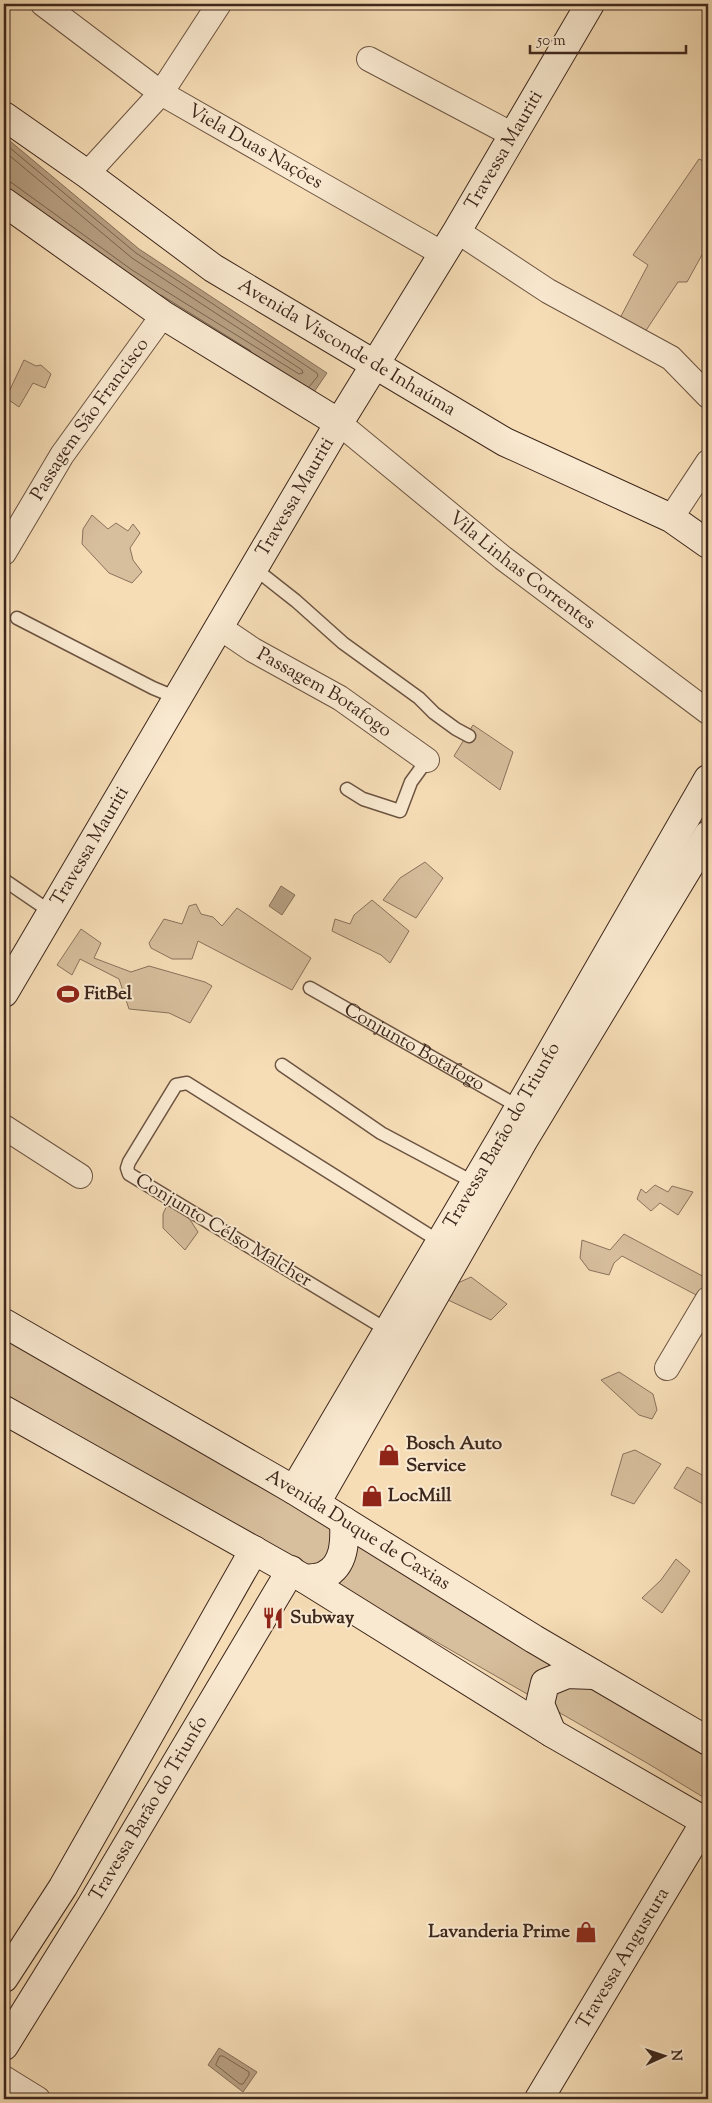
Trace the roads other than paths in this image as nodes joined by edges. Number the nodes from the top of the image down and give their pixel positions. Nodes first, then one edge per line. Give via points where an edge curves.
1 (43, 4) edge
2 (219, 4) edge
3 (590, 4) edge
4 (369, 59) dead end
5 (161, 93) junction
6 (4, 116) edge
7 (512, 135) junction
8 (87, 174) junction
9 (4, 202) edge
10 (457, 231) junction
11 (443, 254) junction
12 (163, 315) junction
13 (376, 364) junction
14 (708, 396) edge
15 (342, 418) junction
16 (708, 462) edge
17 (671, 518) junction
18 (708, 544) edge
19 (4, 553) edge
20 (254, 568) junction
21 (17, 618) dead end
22 (219, 627) junction
23 (177, 698) junction
24 (708, 712) edge
25 (469, 736) dead end
26 (427, 760) joint
27 (708, 779) edge
28 (347, 789) dead end
29 (708, 835) edge
30 (4, 880) edge
31 (51, 912) junction
32 (310, 988) dead end
33 (4, 993) edge
34 (282, 1065) dead end
35 (513, 1104) junction
36 (4, 1127) edge
37 (514, 1136) junction
38 (80, 1176) dead end
39 (475, 1183) junction
40 (435, 1238) junction
41 (708, 1299) edge
42 (4, 1323) edge
43 (383, 1328) junction
44 (667, 1368) dead end
45 (4, 1410) edge
46 (305, 1496) junction
47 (344, 1521) junction
48 (254, 1550) junction
49 (298, 1574) junction
50 (593, 1675) junction
51 (552, 1733) junction
52 (708, 1741) edge
53 (707, 1821) edge
54 (63, 1887) junction
55 (91, 1906) junction
56 (4, 1978) edge
57 (4, 2046) edge
58 (4, 2078) edge
59 (38, 2099) edge
60 (539, 2099) edge

1 - 5 street, Viela Duas Nações
2 - 5 street
3 - 7 street, Travessa Mauriti
4 - 7 street
5 - 8 street
5 - 11 street, Viela Duas Nações
6 - 8 street, Avenida Visconde de Inhaúma
7 - 10 street, Travessa Mauriti
8 - 13 street, Avenida Visconde de Inhaúma via 213,268
9 - 12 street
10 - 11 street, Travessa Mauriti
10 - 14 street via 548,290 671,358
11 - 13 street, Travessa Mauriti
12 - 15 street
12 - 19 street, Passagem São Francisco via 62,455
13 - 15 street, Travessa Mauriti
13 - 17 street, Avenida Visconde de Inhaúma via 506,442
15 - 20 street, Travessa Mauriti
15 - 24 street, Vila Linhas Correntes via 503,558
16 - 17 street
17 - 18 street, Avenida Visconde de Inhaúma
20 - 22 street, Travessa Mauriti
20 - 25 lane via 343,643
21 - 23 lane
22 - 23 street, Travessa Mauriti
22 - 26 street, Passagem Botafogo via 253,650 340,698
23 - 31 street, Travessa Mauriti
26 - 28 lane via 412,782 400,811 363,799
27 - 35 street, Travessa Barão do Triunfo
29 - 37 street, Travessa Barão do Triunfo
30 - 31 lane
31 - 33 street, Travessa Mauriti
32 - 35 lane, Conjunto Botafogo
34 - 39 lane via 381,1133
35 - 37 street, Travessa Barão do Triunfo
36 - 38 street
37 - 39 street, Travessa Barão do Triunfo
37 - 46 street, Travessa Barão do Triunfo
39 - 40 street, Travessa Barão do Triunfo
40 - 43 street, Travessa Barão do Triunfo
40 - 43 lane, Conjunto Célso Malcher via 187,1083 176,1085 129,1162 129,1174
41 - 44 street
42 - 46 street, Avenida Duque de Caxias
43 - 46 street, Travessa Barão do Triunfo
45 - 48 street
46 - 47 street, Avenida Duque de Caxias
47 - 49 street via 345,1540 340,1561 325,1576
47 - 50 street, Avenida Duque de Caxias
48 - 49 street
48 - 54 street, Travessa Barão do Triunfo
49 - 51 street
49 - 55 street, Travessa Barão do Triunfo
50 - 51 street via 567,1674 545,1683 540,1704
50 - 52 street, Avenida Duque de Caxias
51 - 53 street
53 - 60 street, Travessa Angustura
54 - 55 street
54 - 56 street, Travessa Barão do Triunfo
55 - 57 street, Travessa Barão do Triunfo
58 - 59 street

